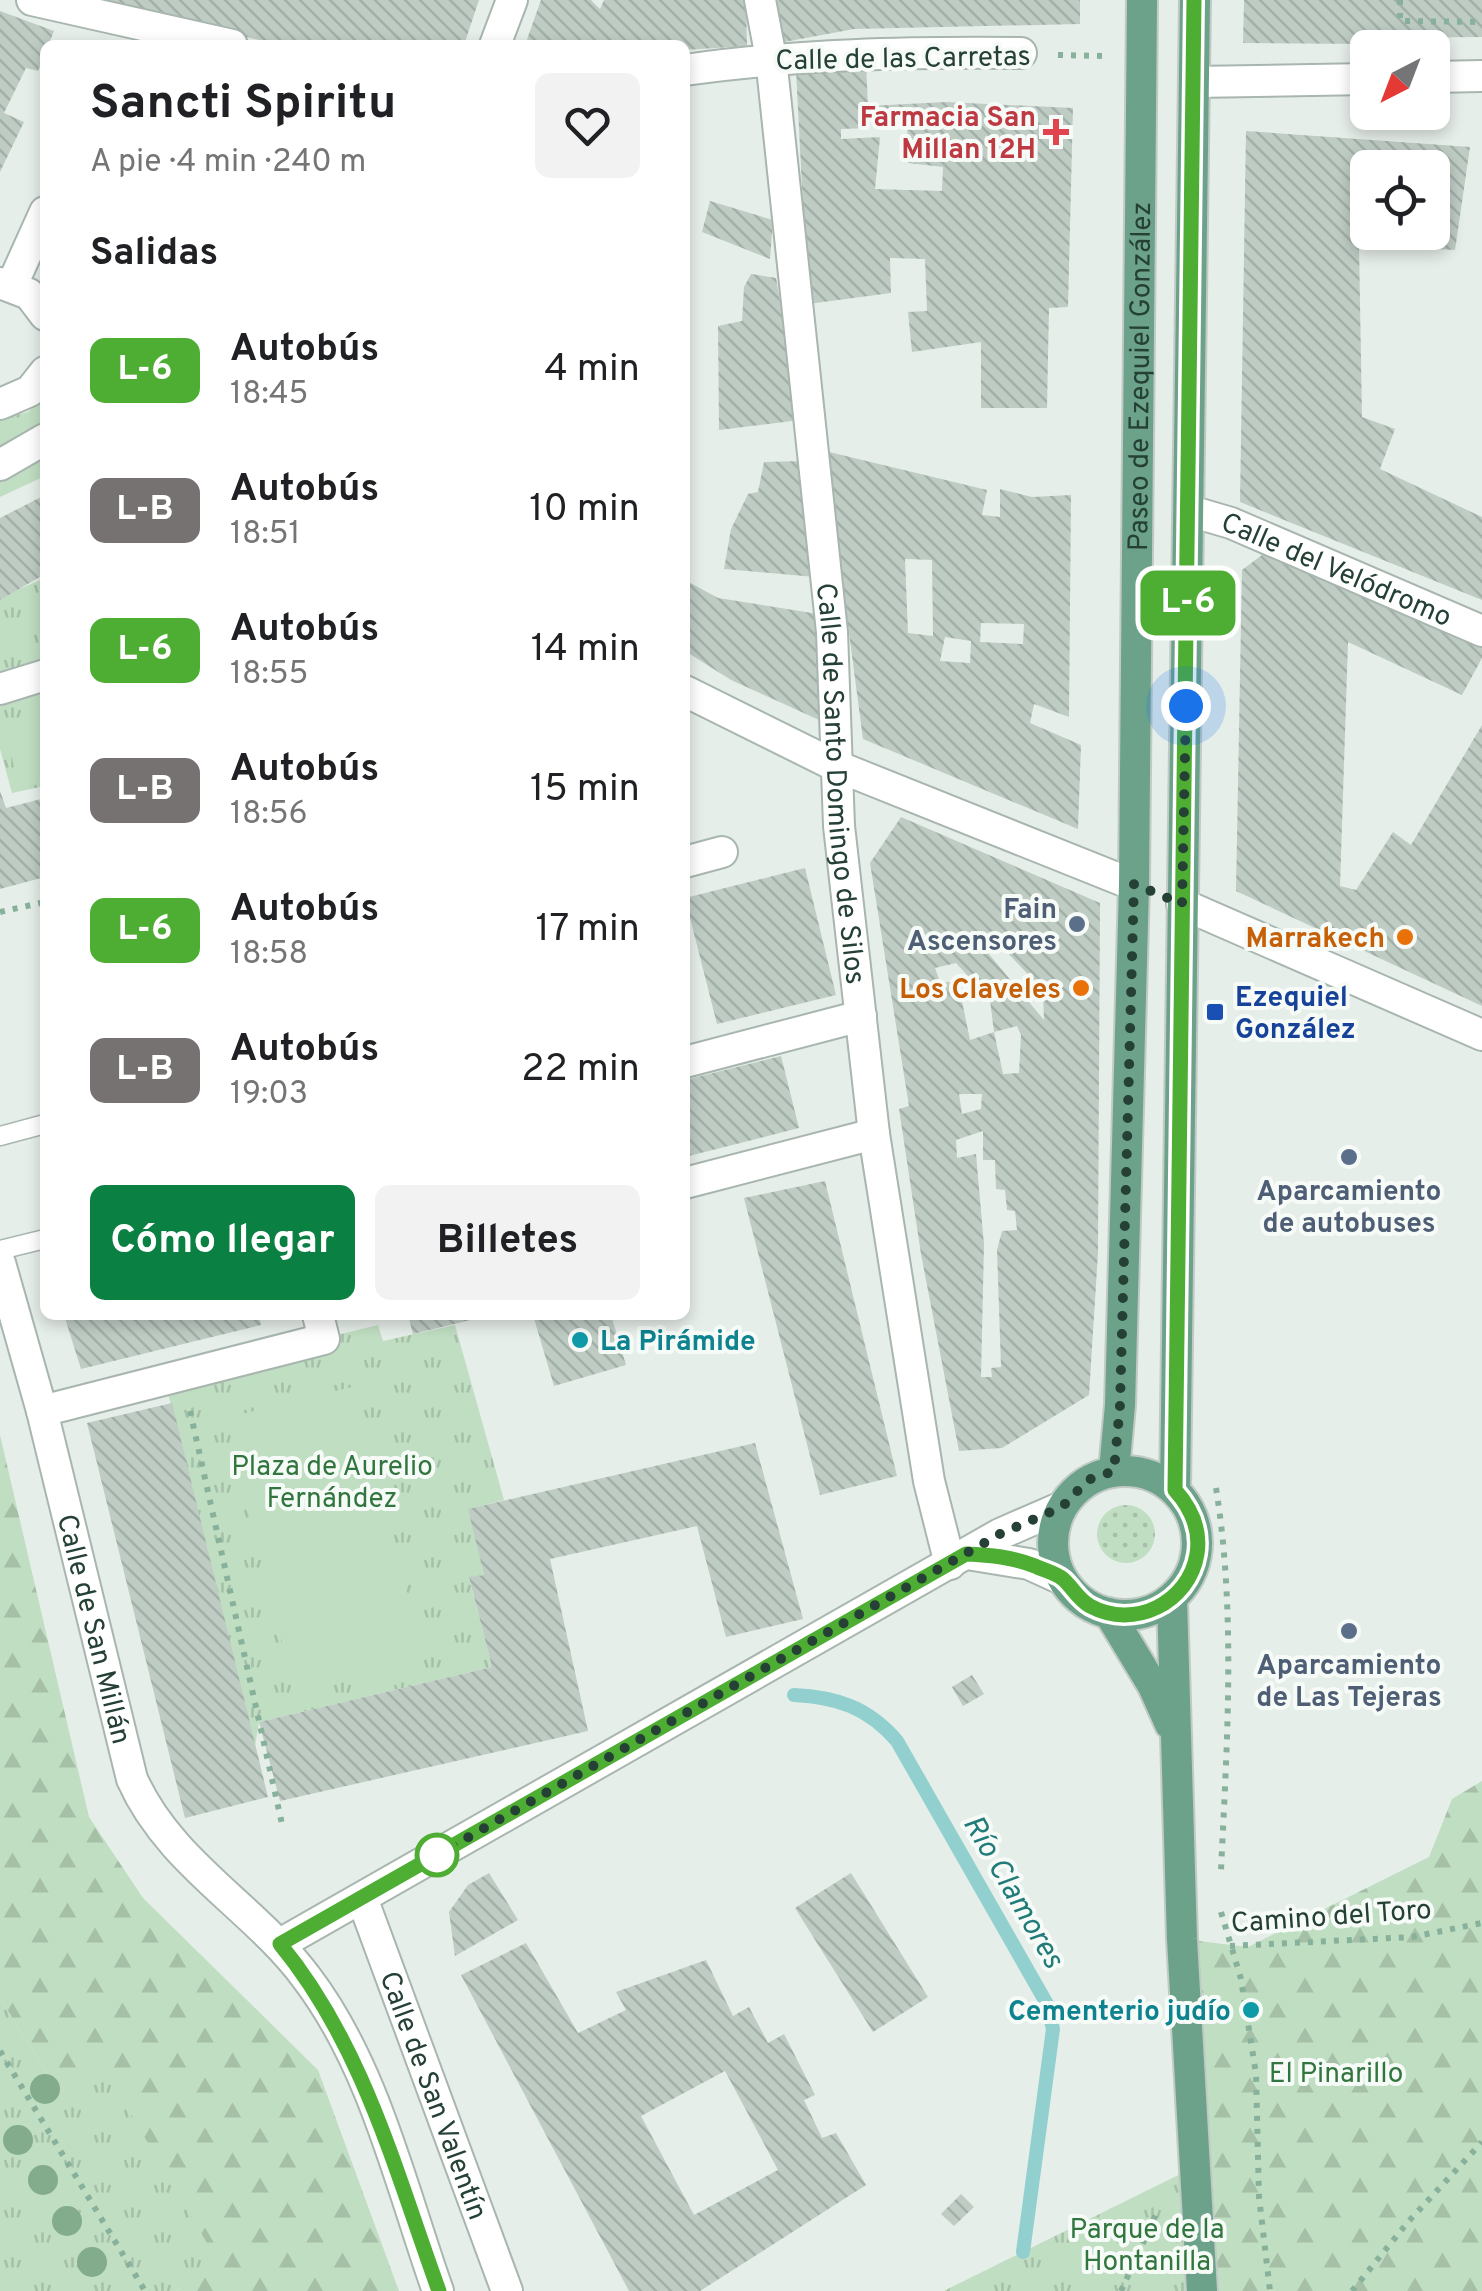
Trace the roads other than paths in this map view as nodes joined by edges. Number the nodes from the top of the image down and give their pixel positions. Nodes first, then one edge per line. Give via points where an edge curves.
1 (32, 0) edge
2 (512, 0) edge
3 (760, 0) edge
4 (1142, 0) edge
5 (1194, 0) edge
6 (125, 35) edge
7 (178, 40) edge
8 (497, 40) edge
9 (1021, 53) road end
10 (771, 58) junction
11 (690, 69) edge
12 (1482, 76) edge
13 (1450, 77) edge
14 (1350, 78) edge
15 (1194, 82) junction
16 (40, 221) edge
17 (6, 284) edge
18 (40, 308) edge
19 (40, 380) edge
20 (0, 404) edge
21 (40, 442) edge
22 (0, 464) edge
23 (1138, 496) junction
24 (1190, 511) junction
25 (1482, 631) edge
26 (40, 677) edge
27 (0, 689) edge
28 (690, 694) edge
29 (834, 765) junction
30 (722, 852) dead end
31 (690, 861) edge
32 (1134, 884) junction
33 (1182, 904) junction
34 (1181, 935) junction
35 (861, 1016) junction
36 (1482, 1036) edge
37 (690, 1061) edge
38 (40, 1125) edge
39 (874, 1134) junction
40 (0, 1136) edge
41 (690, 1181) edge
42 (40, 1239) edge
43 (0, 1250) edge
44 (0, 1263) edge
45 (319, 1320) edge
46 (42, 1411) junction
47 (1114, 1471) junction
48 (1175, 1490) junction
49 (1062, 1507) junction
50 (958, 1559) junction
51 (1062, 1579) junction
52 (1172, 1599) junction
53 (1108, 1613) junction
54 (1176, 1738) junction
55 (362, 1898) junction
56 (280, 1944) junction
57 (438, 2291) edge
58 (507, 2291) edge
59 (1202, 2291) edge

1 - 6 street
2 - 8 street
3 - 10 street, Calle de Santo Domingo de Silos
4 - 23 main road, Paseo de Ezequiel González
5 - 15 main road, Paseo de Ezequiel González
6 - 7 street
9 - 10 street, Calle de las Carretas
10 - 11 street, Calle de las Carretas
10 - 29 street, Calle de Santo Domingo de Silos via 832,632
12 - 13 street
14 - 15 street
15 - 24 main road, Paseo de Ezequiel González
16 - 17 street
17 - 18 street via 29,294
19 - 20 street
21 - 22 street
23 - 24 main road
23 - 32 main road, Paseo de Ezequiel González
24 - 25 street, Calle del Velódromo
24 - 33 main road, Paseo de Ezequiel González
26 - 27 street
28 - 29 street
29 - 32 street
29 - 35 street, Calle de Santo Domingo de Silos
30 - 31 street
32 - 33 main road
32 - 34 main road
32 - 47 main road, Paseo de Ezequiel González
33 - 34 main road, Paseo de Ezequiel González
33 - 36 street
34 - 48 main road, Paseo de Ezequiel González
35 - 37 street
35 - 39 street, Calle de Santo Domingo de Silos
38 - 40 lane
39 - 41 street
39 - 50 street, Calle de Santo Domingo de Silos via 929,1481
42 - 43 lane
44 - 46 street, Calle de San Millán
45 - 46 street via 324,1339
46 - 56 street, Calle de San Millán via 140,1799 180,1852
47 - 48 main road via 1153,1476
47 - 49 main road via 1088,1480
48 - 52 main road via 1190,1510 1198,1543 1188,1578
49 - 50 street
49 - 51 main road via 1053,1542
50 - 51 street via 1029,1564
50 - 55 street
51 - 53 main road via 1083,1601
52 - 53 main road via 1142,1613
52 - 54 main road
53 - 54 main road via 1154,1686
54 - 59 main road
55 - 56 street
55 - 58 street, Calle de San Valentín
56 - 57 street, Calle de San Millán via 327,2006 360,2072

